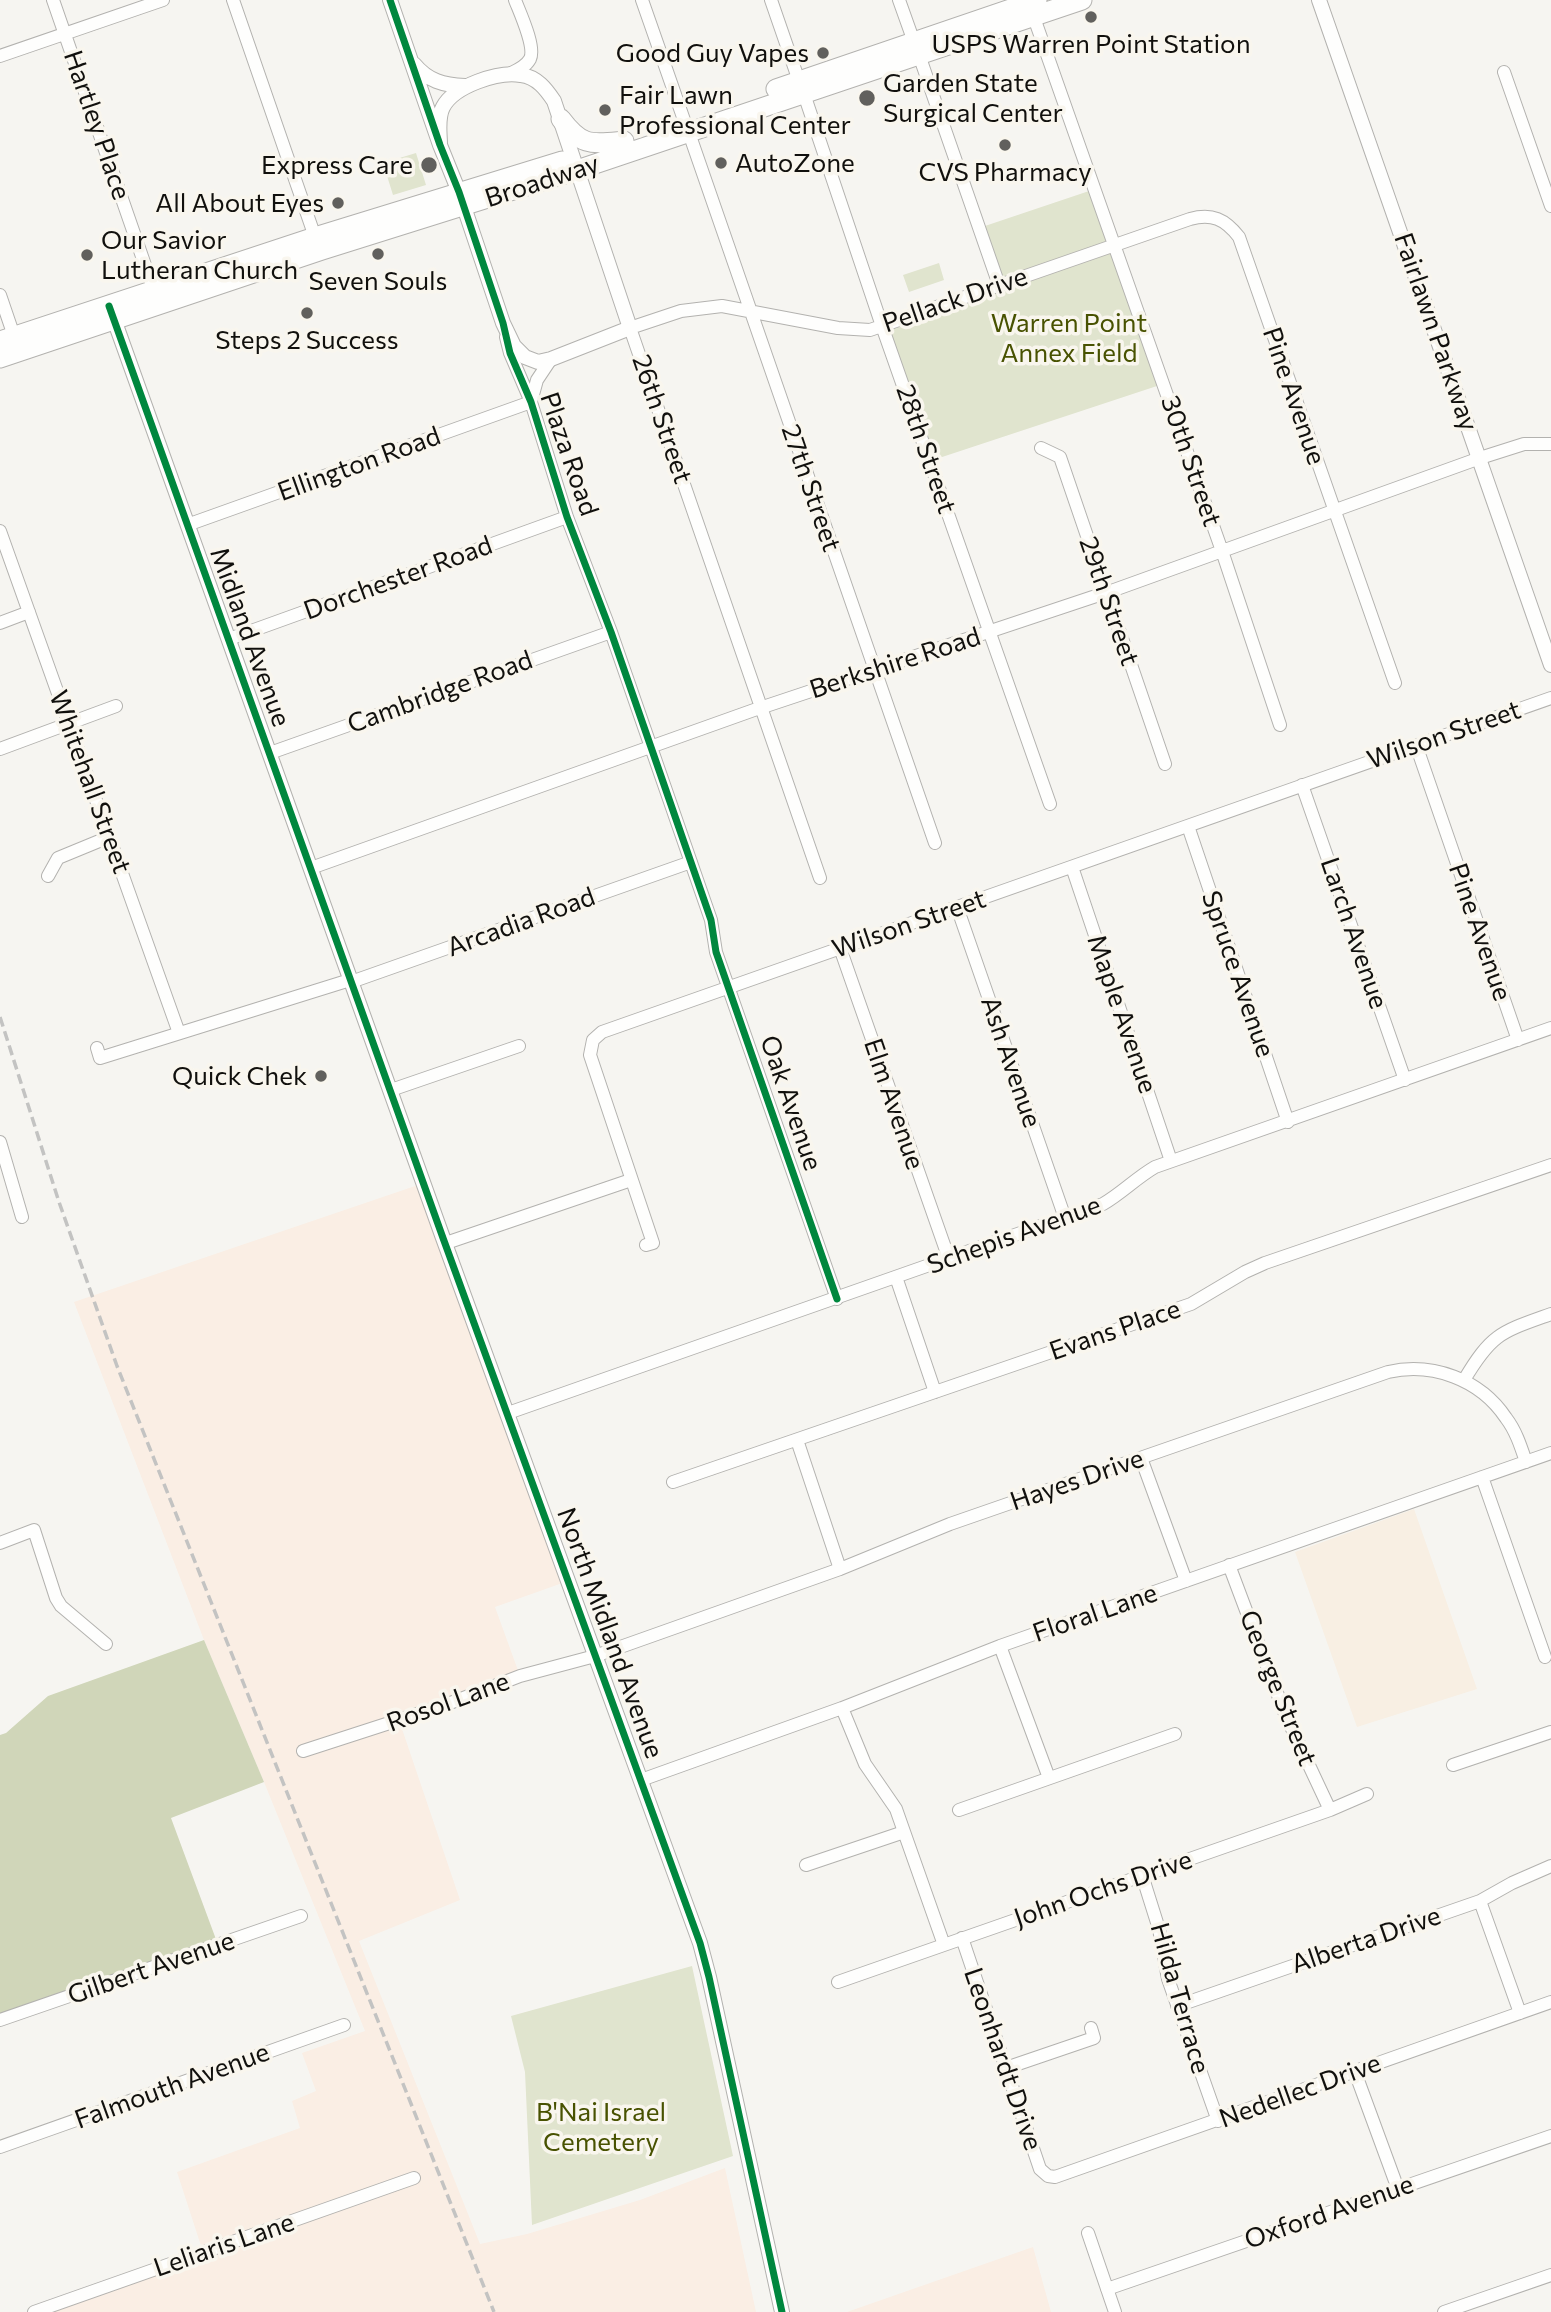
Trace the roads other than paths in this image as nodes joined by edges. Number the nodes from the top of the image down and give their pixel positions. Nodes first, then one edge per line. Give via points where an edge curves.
1 (53, 0) edge
2 (163, 0) edge
3 (233, 0) edge
4 (390, 0) edge
5 (516, 0) edge
6 (642, 0) edge
7 (771, 0) edge
8 (899, 0) edge
9 (1082, 0) edge
10 (1319, 0) edge
11 (1032, 5) edge
12 (65, 34) junction
13 (917, 49) junction
14 (0, 56) edge
15 (410, 58) junction
16 (1504, 72) dead end
17 (506, 75) junction
18 (465, 86) junction
19 (801, 88) junction
20 (561, 119) junction
21 (686, 127) junction
22 (624, 141) junction
23 (440, 145) junction
24 (575, 164) junction
25 (462, 199) junction
26 (1551, 206) edge
27 (315, 237) junction
28 (1115, 246) junction
29 (999, 285) junction
30 (154, 290) junction
31 (0, 295) edge
32 (750, 310) junction
33 (111, 313) junction
34 (503, 323) junction
35 (882, 326) junction
36 (630, 328) junction
37 (7, 338) edge
38 (0, 358) edge
39 (551, 359) junction
40 (531, 402) junction
41 (1551, 443) edge
42 (1041, 448) dead end
43 (1480, 458) junction
44 (1334, 511) junction
45 (567, 517) junction
46 (187, 525) junction
47 (0, 531) edge
48 (1222, 551) junction
49 (1107, 593) junction
50 (29, 612) junction
51 (0, 622) edge
52 (990, 631) junction
53 (611, 632) junction
54 (229, 639) junction
55 (1551, 665) edge
56 (874, 670) junction
57 (1395, 683) dead end
58 (1551, 698) edge
59 (117, 706) dead end
60 (762, 708) junction
61 (69, 725) junction
62 (1280, 725) dead end
63 (1416, 745) junction
64 (650, 747) junction
65 (0, 749) edge
66 (270, 753) junction
67 (1165, 764) dead end
68 (1302, 785) junction
69 (1050, 804) dead end
70 (1188, 826) junction
71 (110, 837) junction
72 (934, 843) dead end
73 (691, 862) junction
74 (1072, 867) junction
75 (311, 868) junction
76 (48, 876) dead end
77 (820, 878) dead end
78 (957, 907) junction
79 (711, 920) joint
80 (840, 948) junction
81 (351, 981) junction
82 (728, 987) junction
83 (1551, 1028) edge
84 (180, 1033) junction
85 (1518, 1040) junction
86 (519, 1046) dead end
87 (97, 1048) dead end
88 (1405, 1080) junction
89 (391, 1090) junction
90 (1289, 1122) junction
91 (0, 1142) edge
92 (1171, 1161) junction
93 (1551, 1165) edge
94 (631, 1180) junction
95 (22, 1217) dead end
96 (1065, 1218) junction
97 (446, 1243) junction
98 (646, 1245) dead end
99 (948, 1259) junction
100 (896, 1278) junction
101 (836, 1299) junction
102 (1551, 1314) edge
103 (1464, 1380) junction
104 (935, 1392) junction
105 (508, 1413) junction
106 (797, 1440) junction
107 (1551, 1453) edge
108 (1141, 1458) junction
109 (1526, 1462) junction
110 (1482, 1477) junction
111 (673, 1482) dead end
112 (0, 1543) edge
113 (1229, 1564) junction
114 (840, 1569) junction
115 (1186, 1581) junction
116 (106, 1644) dead end
117 (1000, 1646) junction
118 (595, 1656) junction
119 (1545, 1657) dead end
120 (842, 1707) junction
121 (1551, 1732) edge
122 (1175, 1734) dead end
123 (303, 1751) dead end
124 (1454, 1765) dead end
125 (1049, 1778) junction
126 (641, 1780) junction
127 (1367, 1794) dead end
128 (960, 1810) dead end
129 (1330, 1810) junction
130 (904, 1832) junction
131 (806, 1865) dead end
132 (1551, 1866) edge
133 (1142, 1875) junction
134 (1480, 1900) junction
135 (301, 1916) dead end
136 (962, 1938) junction
137 (944, 1945) junction
138 (838, 1982) dead end
139 (1551, 2002) edge
140 (1177, 2006) junction
141 (1520, 2013) junction
142 (0, 2020) edge
143 (344, 2025) dead end
144 (1091, 2028) dead end
145 (1006, 2068) junction
146 (1355, 2072) junction
147 (1218, 2121) junction
148 (1551, 2136) edge
149 (0, 2147) edge
150 (1048, 2176) joint
151 (414, 2178) dead end
152 (1398, 2189) junction
153 (1088, 2233) dead end
154 (1551, 2275) edge
155 (1107, 2289) junction
156 (34, 2312) edge
157 (782, 2312) edge
158 (1115, 2312) edge
159 (1444, 2312) edge

1 - 12 street, Hartley Place
2 - 12 street
3 - 27 street
4 - 15 street, Plaza Road
5 - 17 street via 532,51 529,61
6 - 21 street, 27th Street
7 - 19 street, 28th Street
8 - 13 street
9 - 11 main road, Broadway
10 - 43 street, Fairlawn Parkway
11 - 13 main road, Broadway
11 - 28 street, 30th Street
12 - 14 street
12 - 30 street, Hartley Place
13 - 19 main road, Broadway
13 - 29 street
15 - 18 street via 433,80
15 - 23 street, Plaza Road
16 - 26 street
17 - 18 street
17 - 20 street, 26th Street via 521,75 546,88
18 - 23 street via 442,108
19 - 21 main road, Broadway
19 - 35 street, 28th Street
20 - 22 main road via 573,136 584,141
20 - 24 street, 26th Street
21 - 22 main road, Broadway
21 - 24 main road, Broadway
21 - 32 street, 27th Street
22 - 24 main road, Broadway
23 - 25 street, Plaza Road
24 - 25 main road, Broadway
24 - 36 street, 26th Street
25 - 27 main road, Broadway
25 - 33 main road, Broadway via 322,250
25 - 34 street, Plaza Road
27 - 30 main road, Broadway
28 - 29 street, Pellack Drive
28 - 44 street, Pine Avenue via 1198,217 1220,218 1239,236
28 - 48 street, 30th Street
29 - 35 street, Pellack Drive
30 - 33 main road, Broadway
31 - 37 street
32 - 35 street, Pellack Drive via 838,328
32 - 36 street, Pellack Drive via 722,306 681,311
32 - 56 street, 27th Street
33 - 37 main road, Broadway
33 - 38 main road, Broadway
33 - 46 street, Midland Avenue
34 - 39 street via 526,358 538,362
34 - 40 street, Plaza Road
35 - 52 street, 28th Street
36 - 39 street, Pellack Drive
36 - 60 street, 26th Street
39 - 40 street via 537,380
40 - 45 street, Plaza Road
40 - 46 street, Ellington Road
41 - 43 street, Berkshire Road via 1524,444
42 - 49 street, 29th Street via 1060,457
43 - 44 street, Berkshire Road
43 - 55 street, Fairlawn Parkway
44 - 48 street, Berkshire Road
44 - 57 street, Pine Avenue
45 - 53 street, Plaza Road
45 - 54 street, Dorchester Road
46 - 54 street, Midland Avenue
47 - 50 street, Whitehall Street
48 - 49 street, Berkshire Road
48 - 62 street, 30th Street
49 - 52 street, Berkshire Road
49 - 67 street, 29th Street
50 - 51 street
50 - 61 street, Whitehall Street
52 - 56 street, Berkshire Road
52 - 69 street, 28th Street
53 - 64 street, Plaza Road
53 - 66 street, Cambridge Road
54 - 66 street, Midland Avenue
56 - 60 street, Berkshire Road
56 - 72 street, 27th Street
58 - 63 street, Wilson Street
59 - 61 street
60 - 64 street, Berkshire Road
60 - 77 street, 26th Street
61 - 65 street
61 - 71 street, Whitehall Street
63 - 68 street, Wilson Street
63 - 85 street, Pine Avenue
64 - 73 street, Plaza Road
64 - 75 street, Berkshire Road
66 - 75 street, Midland Avenue
68 - 70 street, Wilson Street
68 - 88 street, Larch Avenue
70 - 74 street, Wilson Street
70 - 90 street, Spruce Avenue
71 - 76 street via 58,858
71 - 84 street, Whitehall Street
73 - 79 street, Plaza Road
73 - 81 street, Arcadia Road
74 - 78 street, Wilson Street
74 - 92 street, Maple Avenue
75 - 81 street, Midland Avenue
78 - 80 street, Wilson Street
78 - 96 street, Ash Avenue
79 - 82 street, Oak Avenue
80 - 82 street, Wilson Street
80 - 99 street, Elm Avenue
81 - 84 street, Arcadia Road
81 - 89 street, North Midland Avenue
82 - 94 street, Wilson Street via 602,1032 593,1040 590,1055
82 - 101 street, Oak Avenue
83 - 85 street, Schepis Avenue
84 - 87 street, Arcadia Road via 100,1058
85 - 88 street, Schepis Avenue
86 - 89 street
88 - 90 street, Schepis Avenue
89 - 97 street, North Midland Avenue
90 - 92 street, Schepis Avenue
91 - 95 street
92 - 96 street, Schepis Avenue via 1140,1175 1103,1205
93 - 104 street, Evans Place via 1265,1263 1191,1304
94 - 97 street
94 - 98 street via 653,1242
96 - 99 street, Schepis Avenue
97 - 105 street, North Midland Avenue
99 - 100 street, Schepis Avenue
100 - 101 street, Schepis Avenue
100 - 104 street
101 - 105 street, Schepis Avenue
102 - 103 street via 1495,1338
103 - 108 street, Hayes Drive via 1429,1370 1388,1372
103 - 109 street, Hayes Drive via 1506,1417
104 - 106 street, Evans Place
105 - 118 street, North Midland Avenue
106 - 111 street, Evans Place
106 - 114 street
107 - 109 street, Floral Lane
108 - 114 street, Hayes Drive via 950,1524
108 - 115 street
109 - 110 street, Floral Lane
110 - 113 street, Floral Lane
110 - 119 street
112 - 116 street via 34,1530 61,1606
113 - 115 street, Floral Lane
113 - 129 street, George Street via 1285,1714
114 - 118 street, Hayes Drive
115 - 117 street, Floral Lane
117 - 120 street, Floral Lane
117 - 125 street
118 - 123 street, Rosol Lane via 520,1676
118 - 126 street, North Midland Avenue
120 - 126 street, Floral Lane
120 - 130 street, Leonhardt Drive via 865,1764 896,1809
121 - 124 street
122 - 125 street
125 - 128 street
126 - 157 street, North Midland Avenue via 709,1977
127 - 129 street, John Ochs Drive
129 - 133 street, John Ochs Drive
130 - 131 street
130 - 137 street, Leonhardt Drive
132 - 134 street, Alberta Drive
133 - 136 street, John Ochs Drive
133 - 140 street, Hilda Terrace
134 - 140 street, Alberta Drive
134 - 141 street
135 - 142 street, Gilbert Avenue
136 - 137 street, John Ochs Drive
136 - 145 street, Leonhardt Drive
137 - 138 street, John Ochs Drive
139 - 141 street, Nedellec Drive
140 - 147 street, Hilda Terrace
141 - 146 street, Nedellec Drive
143 - 149 street, Falmouth Avenue
144 - 145 street via 1094,2038
145 - 150 street, Leonhardt Drive via 1040,2169
146 - 147 street, Nedellec Drive
146 - 152 street
147 - 150 street, Nedellec Drive via 1061,2176
148 - 152 street, Oxford Avenue
151 - 156 street, Leliaris Lane
152 - 155 street, Oxford Avenue
153 - 155 street
154 - 159 street
155 - 158 street

